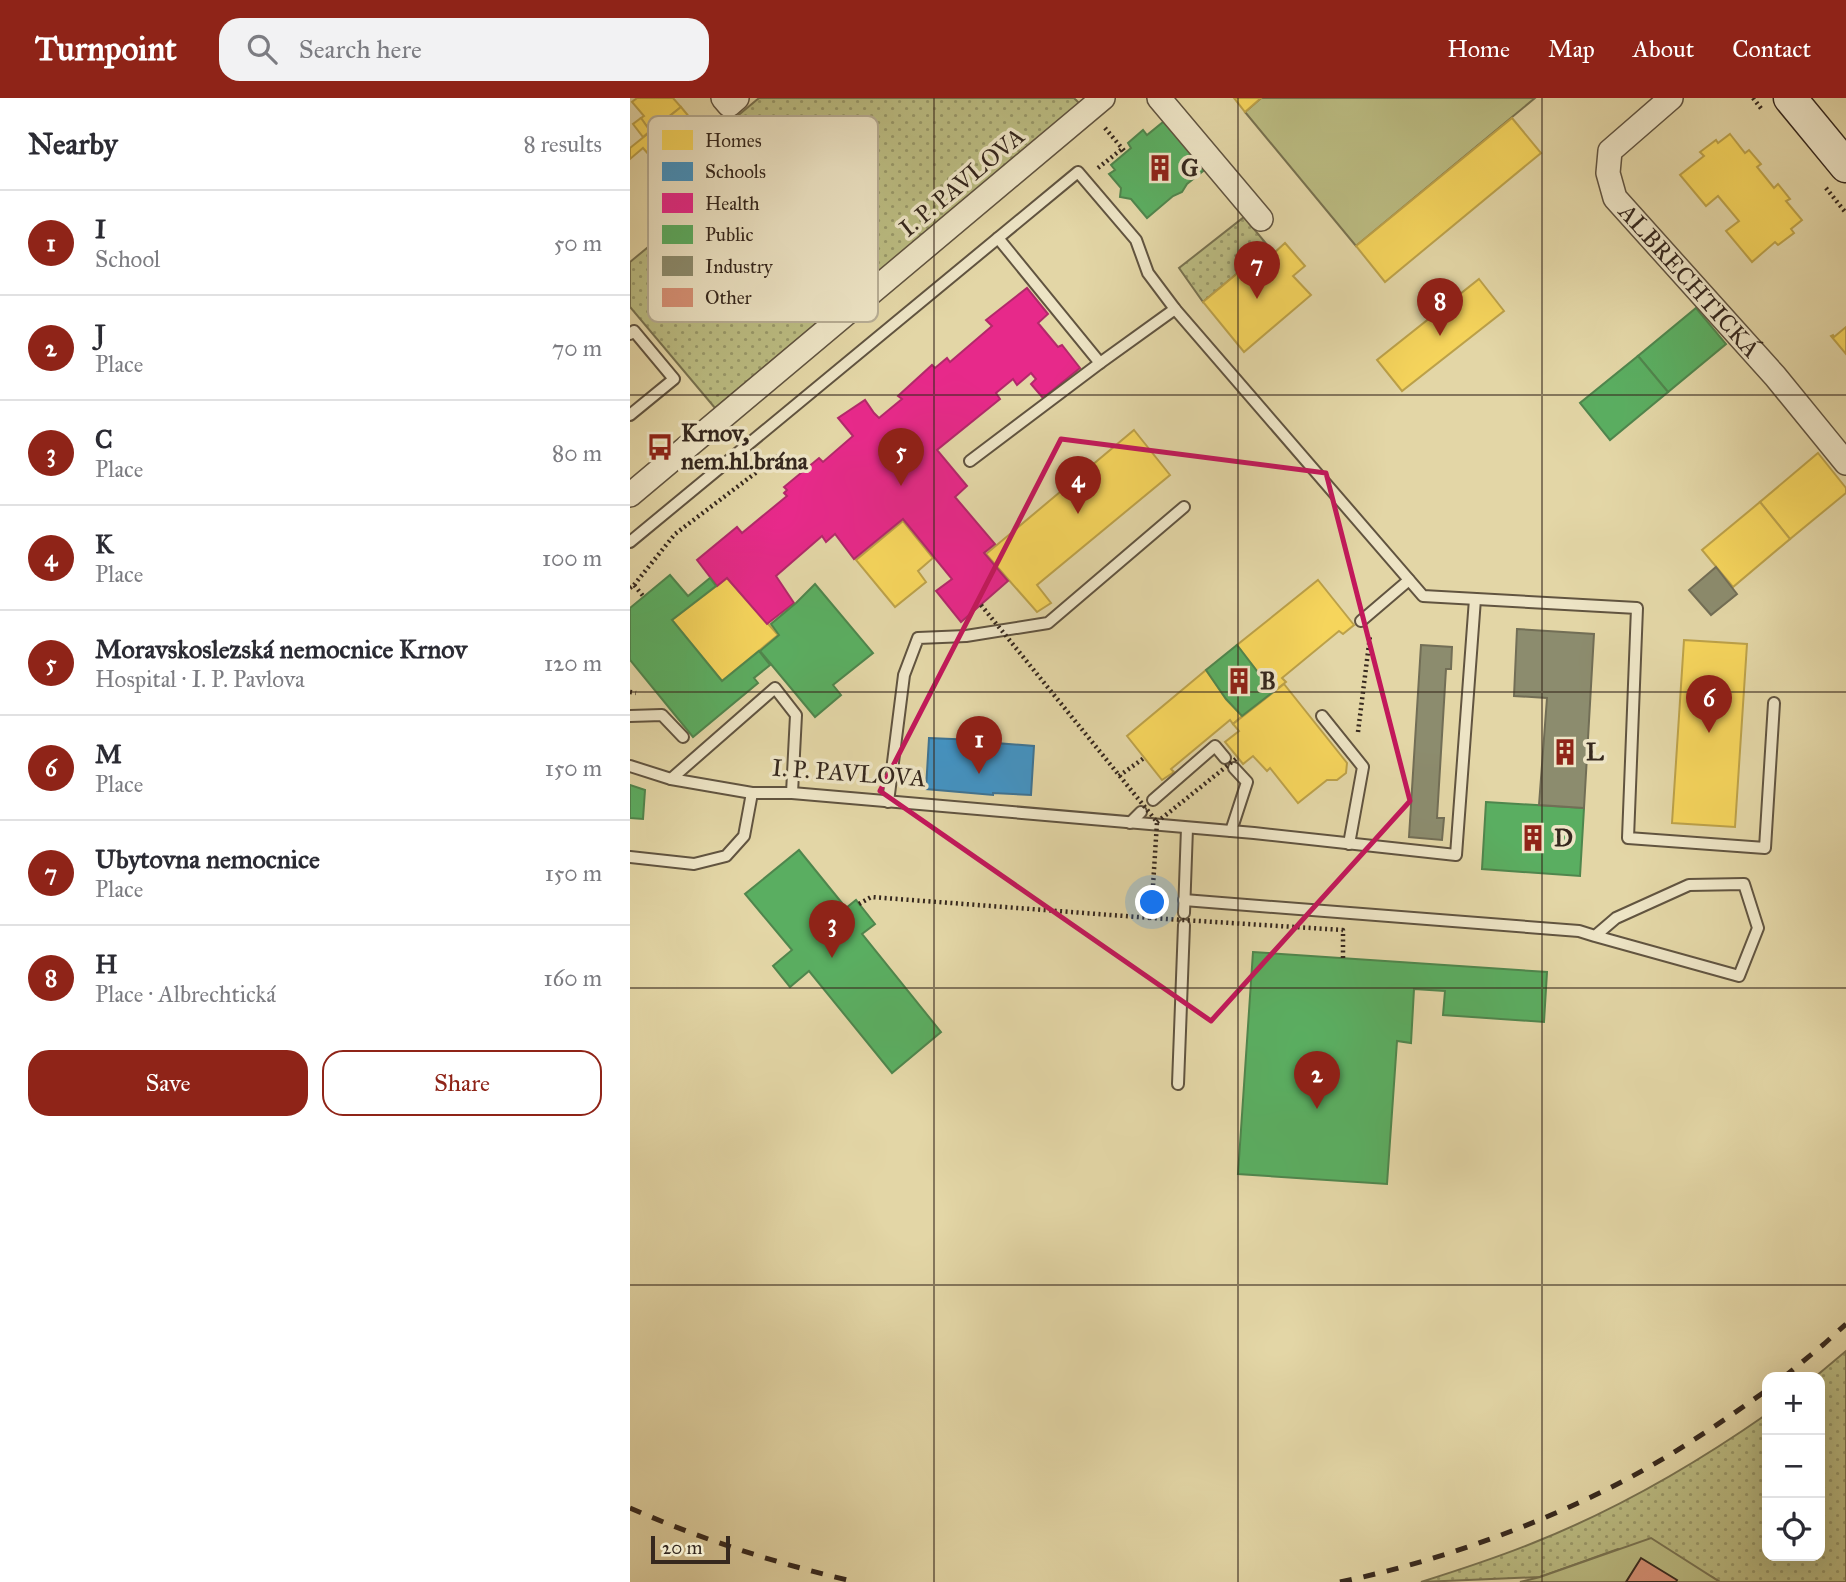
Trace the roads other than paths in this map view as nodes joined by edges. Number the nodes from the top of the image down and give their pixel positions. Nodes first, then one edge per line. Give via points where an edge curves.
1 (1102, 98) edge
2 (1159, 98) edge
3 (1671, 98) edge
4 (1790, 98) edge
5 (1846, 166) edge
6 (1261, 219) dead end
7 (998, 238) junction
8 (878, 286) edge
9 (1175, 309) junction
10 (836, 322) edge
11 (630, 334) edge
12 (1100, 363) junction
13 (630, 415) edge
14 (970, 461) dead end
15 (1846, 463) edge
16 (630, 495) edge
17 (1184, 507) dead end
18 (630, 542) edge
19 (1409, 580) junction
20 (1475, 599) junction
21 (1361, 621) dead end
22 (1774, 703) dead end
23 (630, 716) edge
24 (1322, 716) dead end
25 (683, 737) dead end
26 (630, 766) edge
27 (671, 779) junction
28 (752, 793) junction
29 (792, 793) junction
30 (1153, 800) dead end
31 (888, 802) junction
32 (1141, 812) dead end
33 (1130, 822) junction
34 (1187, 828) junction
35 (1231, 831) junction
36 (1349, 844) junction
37 (630, 857) edge
38 (1185, 900) junction
39 (1595, 936) junction
40 (1178, 1084) dead end

1 - 8 street, I. P. PAVLOVA
2 - 6 street
3 - 15 street, ALBRECHTICKÁ via 1610,151 1608,173 1615,198 1775,376
4 - 5 main road
7 - 9 lane via 1078,172 1136,240 1148,273
7 - 12 lane
7 - 18 lane
9 - 12 lane
9 - 19 lane
10 - 16 street, I. P. PAVLOVA
11 - 13 lane via 634,331 674,379
12 - 14 lane
17 - 31 lane via 1048,623 966,636 918,638 904,675
19 - 20 lane via 1423,596
19 - 21 lane
20 - 22 lane via 1637,608 1628,838 1765,848
20 - 36 lane, I. P. PAVLOVA via 1456,855
23 - 25 lane via 663,715
24 - 36 lane via 1363,767
26 - 27 lane, I. P. PAVLOVA
27 - 28 lane, I. P. PAVLOVA
27 - 29 lane via 775,688 796,715
28 - 29 lane, I. P. PAVLOVA
28 - 37 lane via 744,836 726,856 694,864
29 - 31 lane, I. P. PAVLOVA
30 - 35 lane via 1215,746 1247,782
31 - 33 lane, I. P. PAVLOVA
32 - 33 lane
33 - 34 lane, I. P. PAVLOVA
34 - 35 lane, I. P. PAVLOVA
34 - 38 lane
35 - 36 lane, I. P. PAVLOVA
38 - 39 lane via 1579,931
38 - 40 lane
39 - 39 lane via 1739,976 1758,928 1744,884 1689,885 1616,918

